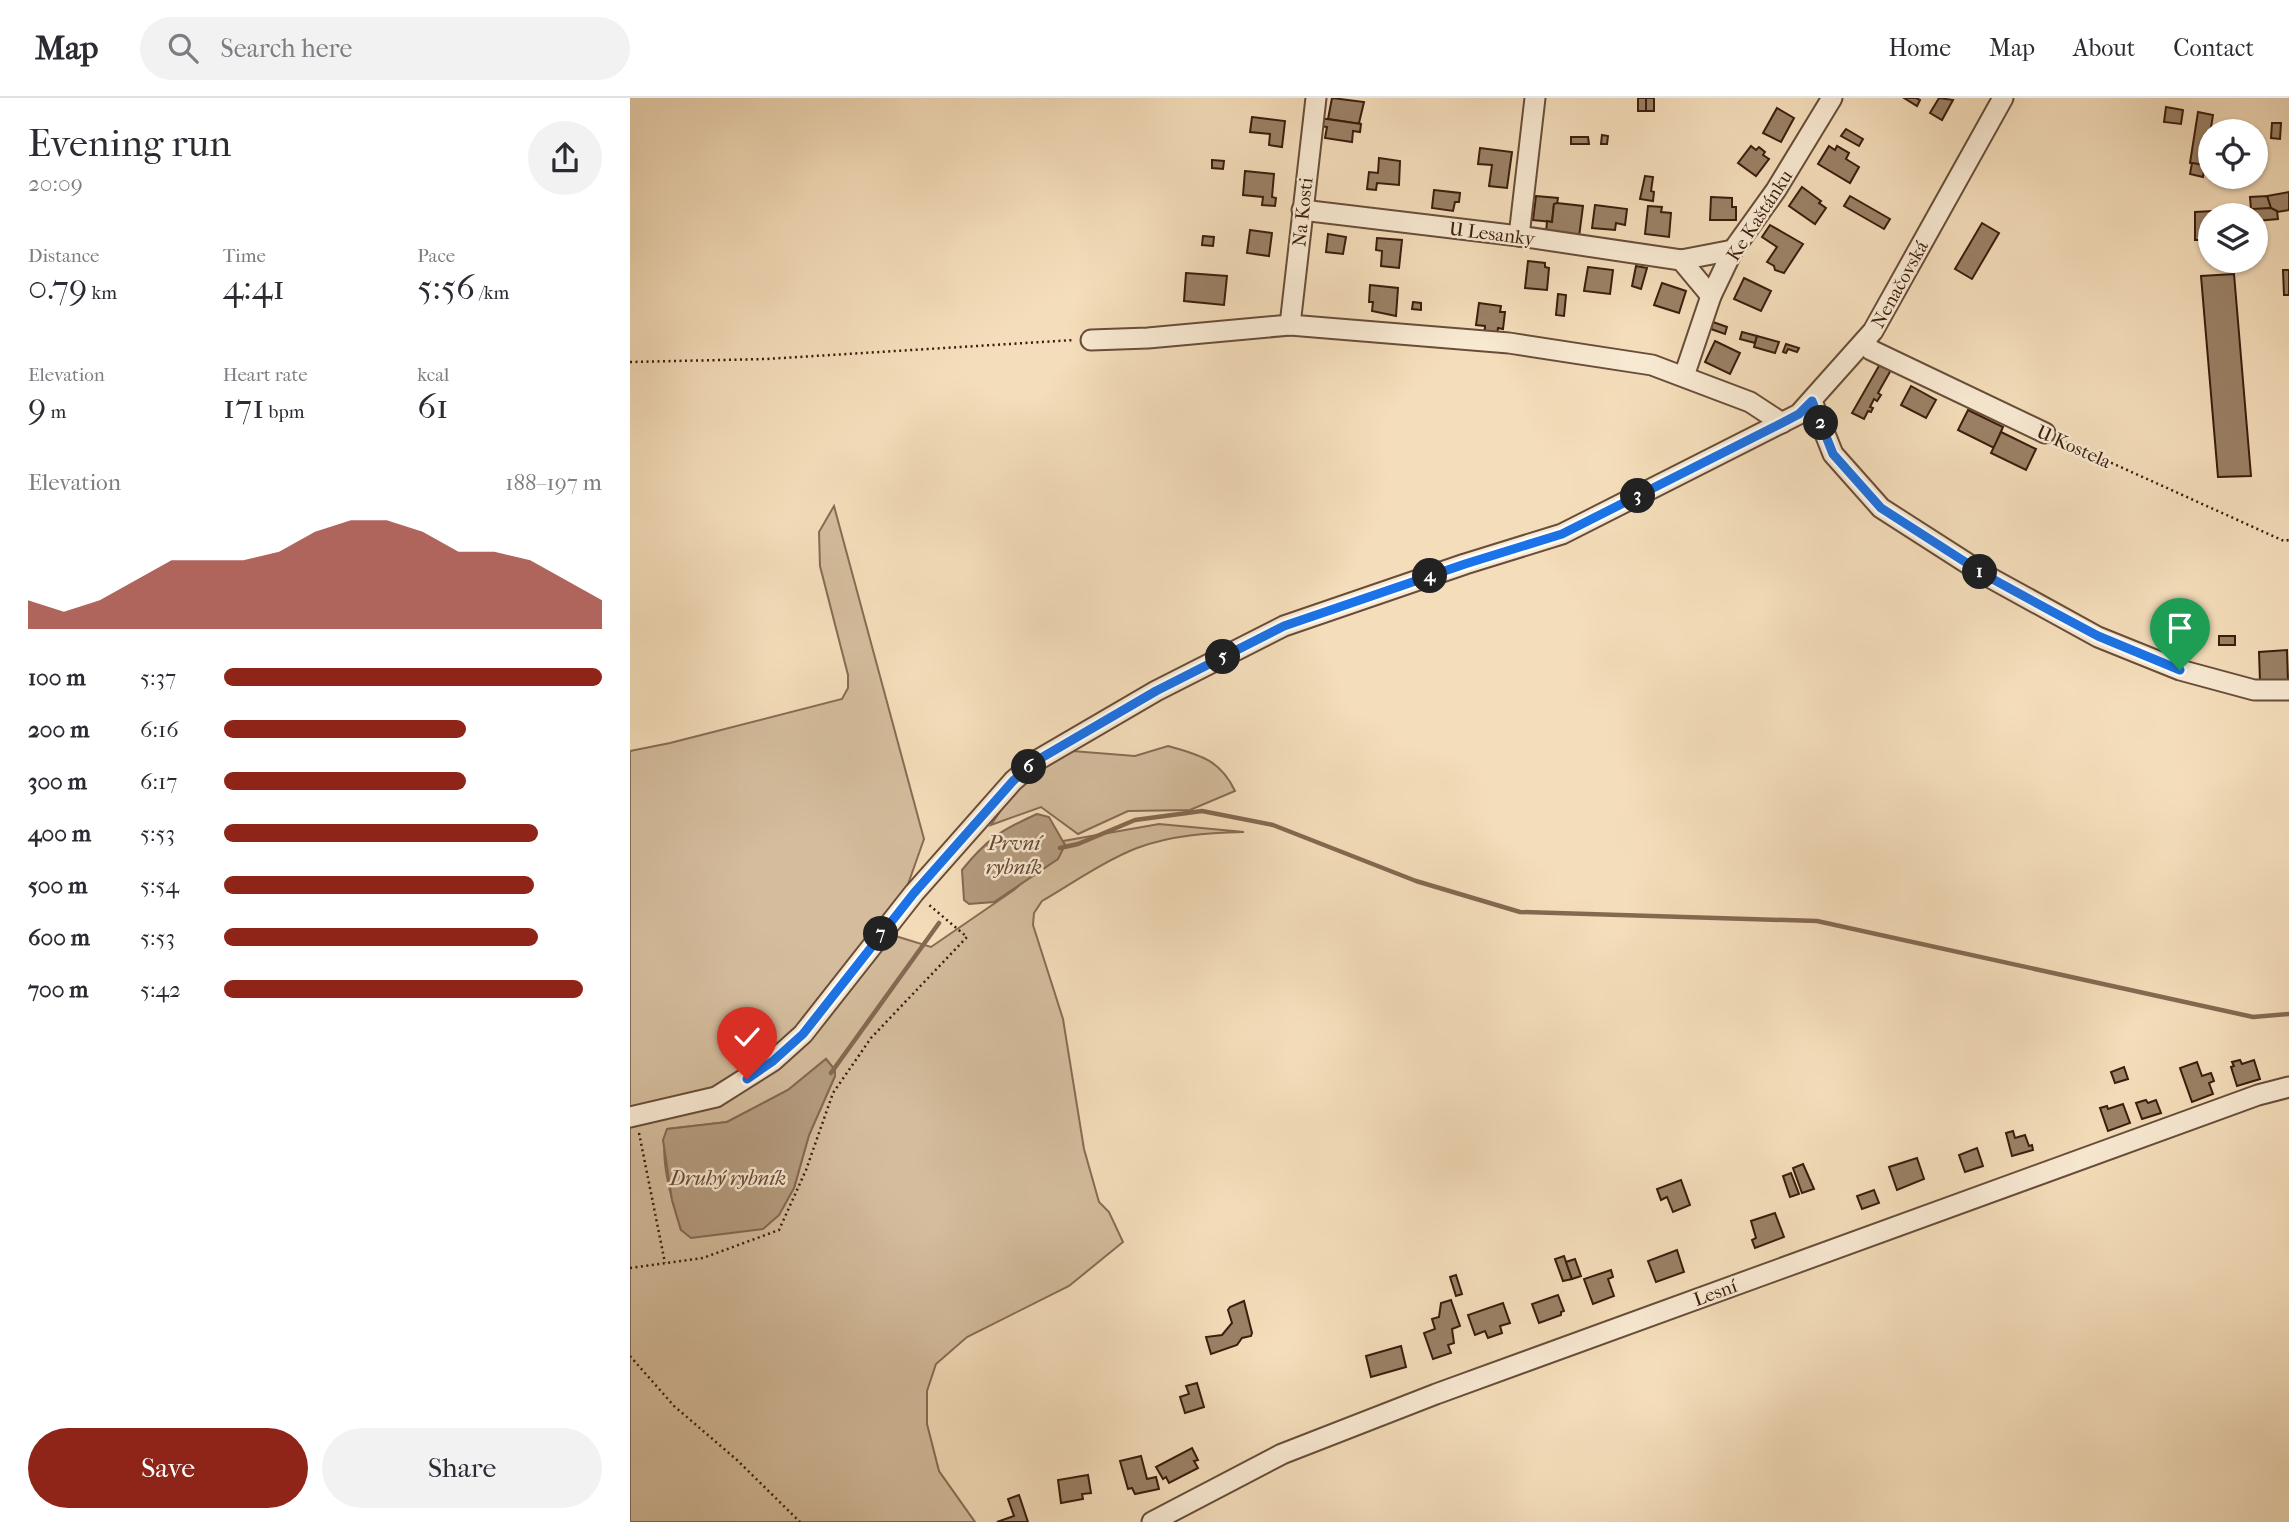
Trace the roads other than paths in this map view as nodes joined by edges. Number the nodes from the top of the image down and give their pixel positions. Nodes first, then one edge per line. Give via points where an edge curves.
1 (1315, 98) edge
2 (1535, 98) edge
3 (1832, 98) edge
4 (2003, 98) edge
5 (1302, 211) junction
6 (1519, 236) junction
7 (1733, 250) junction
8 (1681, 260) junction
9 (1711, 296) junction
10 (1290, 325) junction
11 (1090, 340) road end
12 (1865, 342) junction
13 (1684, 376) junction
14 (1812, 401) junction
15 (1782, 423) junction
16 (2045, 433) road end
17 (2289, 690) edge
18 (2289, 1087) edge
19 (633, 1117) edge
20 (1152, 1522) edge

1 - 5 street, Na Kosti
2 - 6 street
3 - 7 street, Ke Kaštánku
4 - 12 street, Nenačovská
5 - 6 street, U Lesanky
5 - 10 street, Na Kosti
6 - 8 street, U Lesanky
7 - 8 street, U Lesanky
7 - 9 street, Ke Kaštánku
8 - 9 street
9 - 13 street, Ke Kaštánku
10 - 11 street
10 - 13 street via 1509,343 1652,365
12 - 14 street, Nenačovská
12 - 16 street, U Kostela via 1871,350
13 - 15 street via 1750,402
14 - 15 street, Nenačovská
14 - 17 street via 1833,454 1881,508 1987,576 2098,636 2180,670 2254,690
15 - 19 street, Nenačovská via 1562,534 1284,626 1156,691 1036,761 914,893 803,1034 773,1061 716,1097
18 - 20 street, Lesní via 1436,1394 1282,1454

